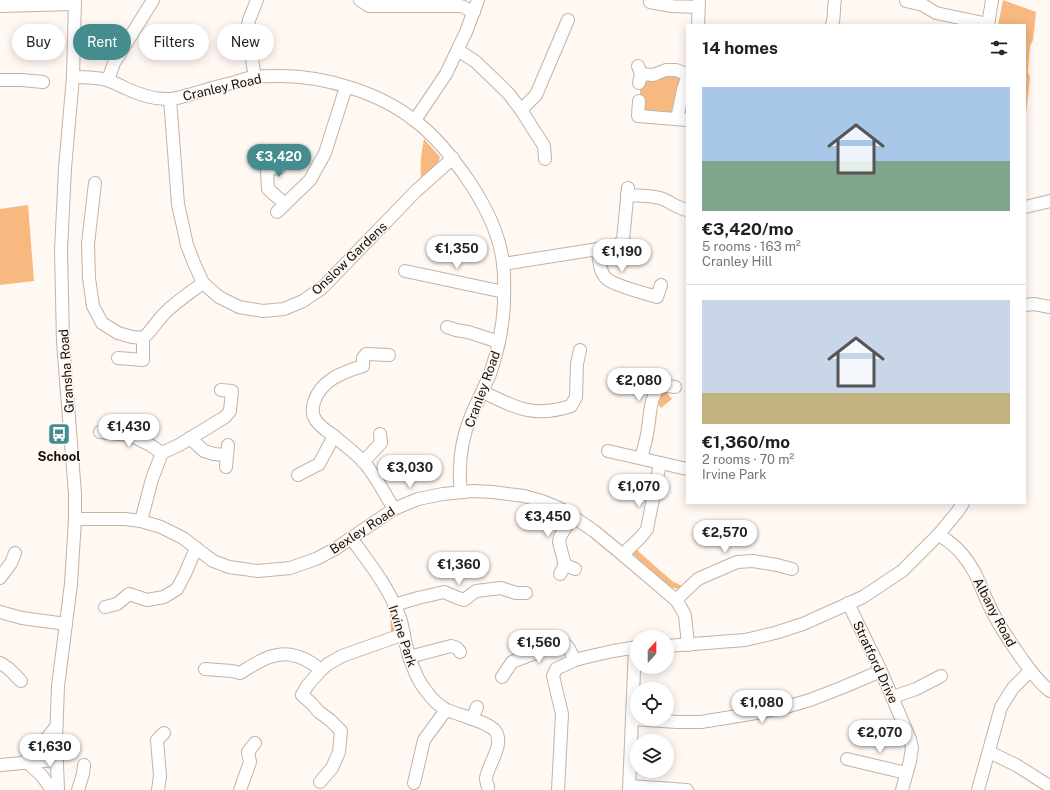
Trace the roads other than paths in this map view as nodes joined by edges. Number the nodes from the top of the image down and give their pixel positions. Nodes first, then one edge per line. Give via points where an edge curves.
1 (153, 0) edge
2 (257, 0) edge
3 (360, 0) edge
4 (478, 0) edge
5 (835, 0) edge
6 (992, 0) edge
7 (906, 1) dead end
8 (75, 2) edge
9 (650, 2) dead end
10 (699, 4) edge
11 (0, 6) edge
12 (474, 12) junction
13 (568, 20) dead end
14 (698, 24) edge
15 (832, 24) edge
16 (988, 24) edge
17 (458, 50) junction
18 (0, 73) edge
19 (640, 74) dead end
20 (686, 74) edge
21 (255, 77) junction
22 (73, 78) junction
23 (0, 80) edge
24 (108, 80) junction
25 (686, 81) edge
26 (43, 82) dead end
27 (346, 87) junction
28 (170, 99) junction
29 (638, 101) dead end
30 (521, 110) junction
31 (415, 120) junction
32 (682, 120) edge
33 (266, 155) dead end
34 (453, 158) junction
35 (545, 159) dead end
36 (95, 183) dead end
37 (1050, 201) edge
38 (1026, 207) edge
39 (686, 210) edge
40 (598, 250) junction
41 (503, 264) junction
42 (409, 275) dead end
43 (203, 283) junction
44 (661, 285) dead end
45 (504, 292) junction
46 (1026, 305) edge
47 (1050, 307) edge
48 (448, 327) dead end
49 (143, 338) junction
50 (499, 342) junction
51 (580, 350) dead end
52 (389, 355) dead end
53 (118, 358) dead end
54 (676, 386) dead end
55 (221, 390) dead end
56 (482, 392) junction
57 (100, 432) dead end
58 (380, 434) dead end
59 (334, 436) junction
60 (190, 438) junction
61 (608, 451) dead end
62 (162, 454) junction
63 (641, 458) junction
64 (363, 462) junction
65 (660, 463) junction
66 (226, 467) dead end
67 (686, 469) edge
68 (298, 475) dead end
69 (461, 492) junction
70 (962, 504) edge
71 (394, 509) junction
72 (572, 516) junction
73 (75, 519) junction
74 (142, 521) junction
75 (938, 534) junction
76 (351, 538) junction
77 (196, 548) junction
78 (15, 553) dead end
79 (623, 555) junction
80 (792, 569) dead end
81 (567, 570) dead end
82 (0, 578) edge
83 (526, 592) dead end
84 (677, 601) junction
85 (848, 603) junction
86 (394, 605) junction
87 (105, 607) dead end
88 (0, 612) edge
89 (66, 624) junction
90 (404, 634) junction
91 (688, 645) junction
92 (674, 646) edge
93 (630, 648) edge
94 (460, 652) dead end
95 (409, 657) junction
96 (575, 660) junction
97 (0, 663) edge
98 (206, 669) dead end
99 (321, 670) junction
100 (881, 671) junction
101 (1030, 671) junction
102 (941, 676) dead end
103 (502, 677) dead end
104 (21, 680) dead end
105 (1050, 691) edge
106 (893, 697) junction
107 (477, 707) dead end
108 (446, 710) junction
109 (472, 719) junction
110 (674, 722) edge
111 (633, 726) edge
112 (56, 727) junction
113 (164, 732) dead end
114 (255, 744) dead end
115 (989, 752) junction
116 (847, 759) dead end
117 (56, 760) junction
118 (25, 763) junction
119 (0, 765) edge
120 (84, 765) dead end
121 (906, 773) junction
122 (320, 782) dead end
123 (1049, 782) edge
124 (414, 783) dead end
125 (488, 787) dead end
126 (629, 788) edge
127 (52, 790) edge
128 (58, 790) edge
129 (78, 790) edge
130 (158, 790) edge
131 (240, 790) edge
132 (558, 790) edge
133 (687, 790) edge
134 (902, 790) edge
135 (978, 790) edge

1 - 24 street via 114,64
2 - 21 street via 247,30
3 - 12 street via 369,6 461,6
4 - 12 street
5 - 15 street
6 - 16 street
7 - 16 street via 936,13
8 - 11 street
8 - 22 street, Gransha Road
9 - 10 street via 672,6
10 - 14 street
12 - 17 street
13 - 30 street via 536,96
17 - 30 street via 476,62 509,94
17 - 31 street via 446,74
18 - 23 street
19 - 20 street via 666,70
21 - 27 street, Cranley Road via 318,79
21 - 28 street, Cranley Road
22 - 24 street, Cranley Road via 92,77
22 - 73 street, Gransha Road via 61,250 63,342
23 - 26 street
24 - 28 street, Cranley Road via 149,97
25 - 32 street via 683,90
27 - 31 street, Cranley Road via 375,97
27 - 33 street via 325,153 310,180 281,208 268,189 273,169
28 - 43 street, Onslow Gardens via 178,204 187,245
29 - 32 street via 638,116
30 - 35 street via 544,146
31 - 34 street, Cranley Road
34 - 41 street, Cranley Road via 485,206 495,229
34 - 43 street, Onslow Gardens via 416,191 322,288 303,301 284,309 263,311 239,307 219,297
36 - 49 street via 88,244 92,306 102,323 118,333
37 - 38 street
39 - 40 street via 663,199 628,191 622,240 617,246
40 - 41 street
40 - 44 street via 600,267 606,279 657,297
41 - 45 street, Cranley Road
42 - 45 street
43 - 49 street via 166,312
45 - 50 street, Cranley Road
46 - 47 street
48 - 50 street
49 - 53 street via 143,360
50 - 56 street, Cranley Road
51 - 56 street via 576,397 571,406 535,412 509,405
52 - 59 street via 366,354 363,366 343,372 325,384 316,395 313,417
54 - 63 street via 660,385 650,404 648,429
55 - 60 street via 232,391 230,410 225,417
56 - 69 street, Cranley Road via 463,442
57 - 62 street via 130,435
58 - 64 street via 381,443
59 - 64 street
59 - 68 street via 319,464
60 - 62 street
60 - 66 street via 204,451 214,454 227,450
61 - 63 street
62 - 74 street via 152,479
63 - 65 street
64 - 71 street
65 - 67 street
65 - 79 street via 647,529
69 - 71 street, Bexley Road via 418,499
69 - 72 street, Bexley Road via 494,492 524,496 559,508
70 - 75 street
71 - 76 street, Bexley Road
72 - 79 street, Bexley Road
72 - 81 street via 559,542
73 - 74 street, Bexley Road
73 - 89 street, Gransha Road
74 - 77 street, Bexley Road via 183,538
75 - 85 street via 902,571 863,597
75 - 101 street, Albany Road via 963,554 978,578 1006,637
76 - 77 street, Bexley Road via 322,556 302,564 290,568 258,571 229,567 213,561
76 - 86 street, Irvine Park via 385,586
77 - 87 street via 177,589 164,597 147,600 129,594 117,604
78 - 82 street
79 - 84 street, Bexley Road
80 - 84 street via 753,561 737,562 698,579
83 - 86 street via 516,593 502,588 476,591 464,600 444,592
84 - 91 street, Bexley Road via 685,614
85 - 91 street via 775,634 745,640
85 - 100 street, Stratford Drive
86 - 90 street, Irvine Park
88 - 89 street
89 - 112 street, Gransha Road
90 - 95 street, Irvine Park
90 - 99 street via 342,656
91 - 92 street
93 - 96 street
94 - 95 street via 451,646
95 - 108 street, Irvine Park via 427,693
96 - 103 street via 563,643 551,643 512,662
96 - 132 street via 556,669 553,676 562,714
97 - 104 street
98 - 99 street via 240,673 266,658 288,654 296,655
99 - 122 street via 302,695 341,731 339,752 332,768
100 - 106 street, Stratford Drive
100 - 110 street via 810,700 762,712 701,722
101 - 105 street, Albany Road
101 - 115 street via 1013,688 1002,707
102 - 106 street
106 - 121 street, Stratford Drive via 912,748
107 - 109 street
108 - 109 street, Irvine Park
108 - 124 street via 424,740
109 - 125 street, Irvine Park via 492,728 498,738 496,753 486,780
111 - 126 street
112 - 117 street, Gransha Road
112 - 118 street
113 - 130 street via 157,740 160,776
114 - 131 street via 248,752 250,762
115 - 123 street
115 - 135 street
116 - 121 street
117 - 118 street
117 - 128 street, Gransha Road
118 - 119 street
118 - 127 street via 42,776
120 - 129 street
121 - 134 street, Stratford Drive
126 - 133 street

